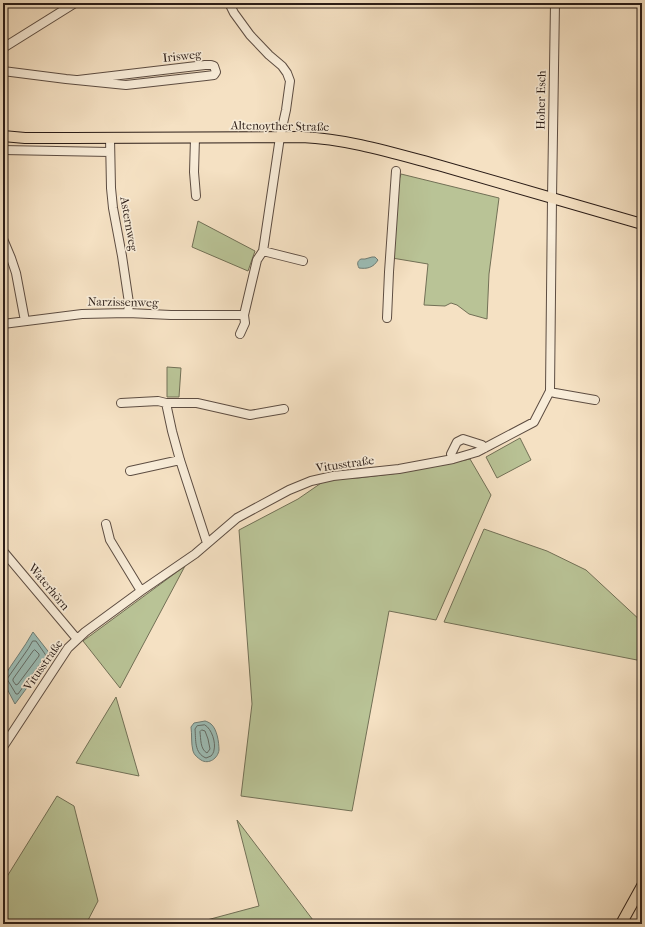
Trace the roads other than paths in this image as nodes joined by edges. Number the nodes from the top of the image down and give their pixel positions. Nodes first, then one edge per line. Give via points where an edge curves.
1 (75, 3) edge
2 (229, 3) edge
3 (555, 3) edge
4 (3, 48) edge
5 (3, 71) edge
6 (78, 80) junction
7 (3, 136) edge
8 (110, 138) junction
9 (195, 138) junction
10 (280, 138) junction
11 (3, 150) edge
12 (110, 152) junction
13 (396, 171) dead end
14 (196, 196) dead end
15 (552, 198) junction
16 (642, 224) edge
17 (3, 239) edge
18 (263, 251) junction
19 (303, 261) dead end
20 (128, 313) junction
21 (244, 315) junction
22 (387, 318) dead end
23 (25, 320) junction
24 (3, 324) edge
25 (240, 334) dead end
26 (550, 391) junction
27 (595, 400) dead end
28 (121, 403) dead end
29 (166, 403) junction
30 (284, 409) dead end
31 (485, 448) junction
32 (453, 459) junction
33 (180, 460) junction
34 (130, 472) dead end
35 (106, 524) dead end
36 (207, 543) junction
37 (3, 551) edge
38 (141, 591) junction
39 (77, 639) junction
40 (3, 747) edge
41 (642, 886) edge
42 (621, 924) edge

1 - 4 street
2 - 10 street via 250,35 287,73 290,81
3 - 15 street, Hoher Esch
5 - 6 street, Irisweg
6 - 6 street, Irisweg via 126,85 214,75 216,72 214,66 205,65
7 - 8 main road, Altenoyther Straße
8 - 9 main road, Altenoyther Straße
8 - 12 street, Asternweg
9 - 10 main road, Altenoyther Straße
9 - 14 street
10 - 15 main road, Altenoyther Straße via 318,138 357,144
10 - 18 street
11 - 12 street
12 - 20 street, Asternweg via 112,208 129,303
13 - 22 street
15 - 16 main road, Altenoyther Straße
15 - 26 street, Vitusstraße
17 - 23 street via 16,273
18 - 19 street
18 - 21 street via 257,260
20 - 21 street, Narzissenweg
20 - 23 street, Narzissenweg via 82,314
21 - 25 street via 245,323
23 - 24 street, Narzissenweg
26 - 27 street
26 - 31 street, Vitusstraße via 534,422
28 - 29 street
29 - 30 street via 197,404 250,415
29 - 33 street
31 - 32 street, Vitusstraße
31 - 32 street via 463,439 457,442 451,454
32 - 36 street, Vitusstraße via 398,470 333,476 311,481 237,518
33 - 34 street
33 - 36 street
35 - 38 street via 110,540
36 - 38 street, Vitusstraße
37 - 39 street, Waterhörn
38 - 39 street, Vitusstraße
39 - 40 street, Vitusstraße via 68,648
41 - 42 main road

